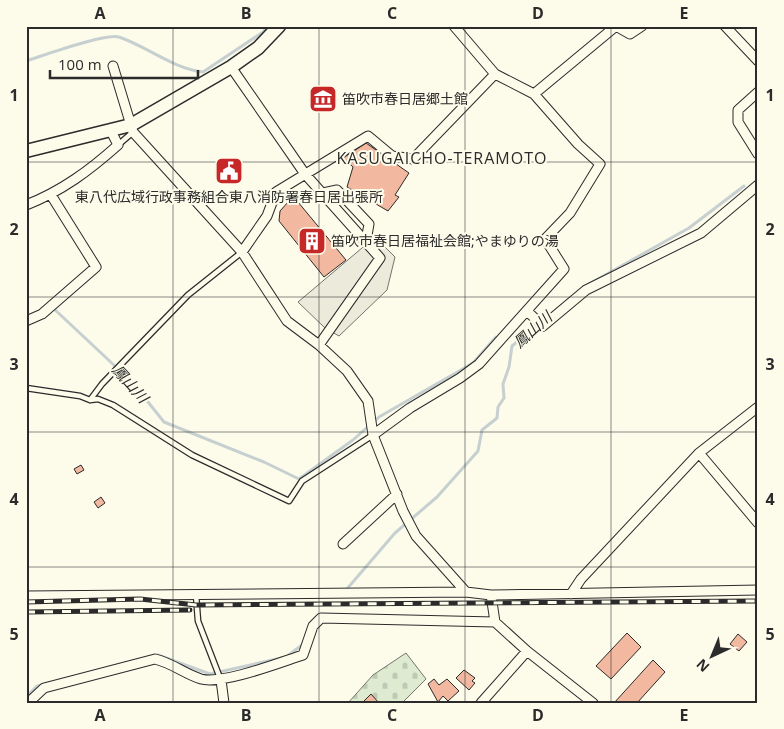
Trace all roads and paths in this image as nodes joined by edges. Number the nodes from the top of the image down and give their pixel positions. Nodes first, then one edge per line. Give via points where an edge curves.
1 (280, 26) edge
2 (454, 26) edge
3 (616, 26) edge
4 (642, 26) edge
5 (725, 26) edge
6 (758, 61) edge
7 (113, 66) dead end
8 (231, 67) junction
9 (495, 74) junction
10 (758, 92) edge
11 (534, 94) junction
12 (132, 128) junction
13 (111, 131) junction
14 (118, 145) junction
15 (26, 151) edge
16 (758, 154) edge
17 (306, 174) junction
18 (758, 185) edge
19 (323, 193) junction
20 (51, 195) junction
21 (26, 204) edge
22 (366, 241) junction
23 (242, 252) junction
24 (530, 314) junction
25 (26, 321) edge
26 (319, 345) junction
27 (26, 388) edge
28 (90, 400) junction
29 (758, 407) edge
30 (373, 435) junction
31 (699, 453) junction
32 (397, 494) junction
33 (758, 523) edge
34 (343, 544) dead end
35 (758, 590) edge
36 (466, 592) junction
37 (571, 594) junction
38 (196, 595) junction
39 (491, 595) junction
40 (26, 596) edge
41 (494, 619) junction
42 (528, 651) junction
43 (221, 680) junction
44 (28, 703) edge
45 (224, 703) edge
46 (482, 703) edge
47 (594, 703) edge

1 - 8 main road via 258,48
2 - 9 street
3 - 4 street via 630,34
3 - 11 street
5 - 6 street
7 - 12 street
8 - 12 main road
8 - 17 street
9 - 11 street
9 - 17 street via 413,159 392,156 368,136
10 - 16 street via 738,110 738,122
11 - 24 street via 600,164 570,213 546,238 564,269
12 - 13 main road
12 - 14 lane
12 - 23 street
13 - 14 street
13 - 15 main road
14 - 20 street via 94,167
17 - 19 street
17 - 23 street via 276,192 267,216
18 - 24 street via 701,233 586,290 543,326
19 - 22 street
19 - 22 street via 336,190 369,224
20 - 21 street
20 - 25 street via 96,267 42,314
22 - 26 street via 380,258 376,267
23 - 26 street via 287,321
23 - 28 lane via 188,295
24 - 30 street via 479,364
26 - 30 street via 347,371 368,400
27 - 28 lane
28 - 30 lane via 98,399 112,405 192,455 289,501 302,481
29 - 31 street
30 - 32 street
31 - 33 street
31 - 37 street via 581,579
32 - 34 street
32 - 36 street via 416,536
35 - 37 street
36 - 38 street
36 - 39 street
37 - 39 street
38 - 40 street
38 - 43 lane via 198,621
39 - 41 street
41 - 42 street
41 - 43 street via 321,618 312,626 303,655
42 - 46 street
42 - 47 street
43 - 44 street via 202,679 169,662 155,659 44,688
43 - 45 street

